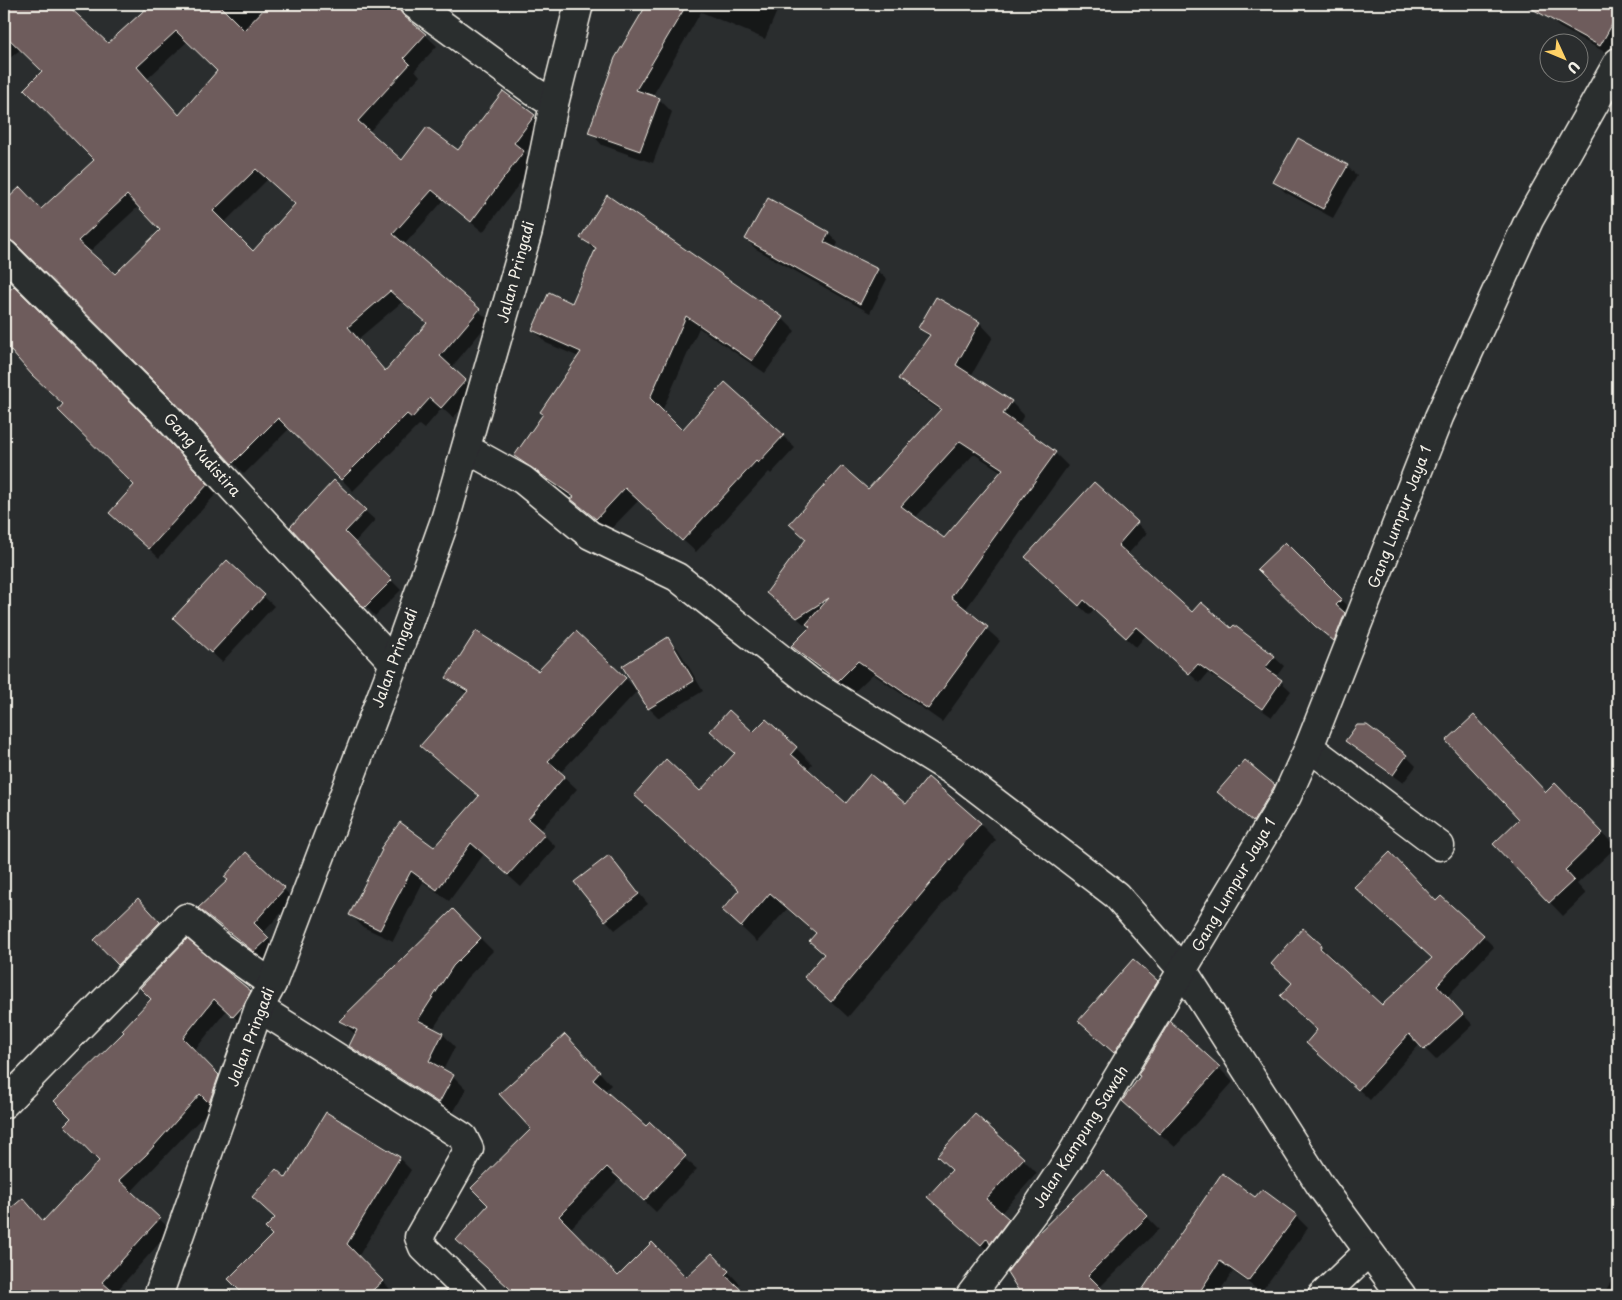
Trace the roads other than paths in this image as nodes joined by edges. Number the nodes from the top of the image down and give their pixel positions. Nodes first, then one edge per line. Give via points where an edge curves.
1 (414, 4) edge
2 (579, 4) edge
3 (1618, 62) edge
4 (554, 104) junction
5 (4, 254) edge
6 (467, 449) junction
7 (394, 663) junction
8 (1309, 747) junction
9 (1440, 846) dead end
10 (1184, 972) junction
11 (272, 984) junction
12 (259, 1008) junction
13 (4, 1104) edge
14 (1368, 1252) junction
15 (158, 1296) edge
16 (473, 1296) edge
17 (970, 1296) edge
18 (1322, 1296) edge
19 (1402, 1296) edge

1 - 4 street
2 - 4 street, Jalan Pringadi
3 - 8 street, Gang Lumpur Jaya 1 via 1529,220 1439,416
4 - 6 street, Jalan Pringadi via 528,231
5 - 7 street, Gang Yudistira via 160,409
6 - 7 street, Jalan Pringadi
6 - 10 street via 523,480 590,535 677,577 813,684 958,774 1116,895
7 - 11 street, Jalan Pringadi
8 - 9 street
8 - 10 street, Gang Lumpur Jaya 1 via 1287,796
10 - 14 street via 1320,1184
10 - 17 street, Jalan Kampung Sawah via 1035,1210
11 - 12 street, Jalan Pringadi
11 - 13 street via 186,918
12 - 15 street, Jalan Pringadi
12 - 16 street via 467,1143 469,1149 419,1237 423,1247
14 - 18 street
14 - 19 street

